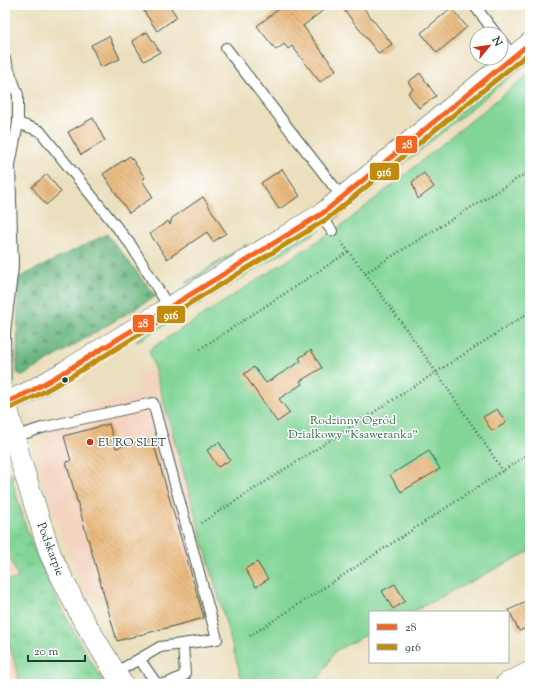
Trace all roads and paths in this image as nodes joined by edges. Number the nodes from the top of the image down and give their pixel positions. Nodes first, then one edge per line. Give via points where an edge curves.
1 (474, 5) edge
2 (490, 26) edge
3 (530, 43) edge
4 (226, 48) dead end
5 (509, 48) edge
6 (5, 59) edge
7 (487, 66) edge
8 (18, 123) junction
9 (530, 171) edge
10 (342, 197) junction
11 (326, 223) junction
12 (348, 252) junction
13 (365, 273) junction
14 (170, 309) junction
15 (530, 312) edge
16 (200, 349) dead end
17 (436, 372) junction
18 (5, 402) edge
19 (14, 437) junction
20 (530, 453) edge
21 (503, 471) junction
22 (201, 523) dead end
23 (250, 636) dead end
24 (183, 644) junction
25 (140, 660) junction
26 (530, 672) edge
27 (119, 678) edge
28 (166, 684) edge
29 (506, 684) edge

1 - 2 lane
3 - 5 street
4 - 10 lane
6 - 8 lane via 18,95
7 - 10 street
8 - 14 lane via 40,131 131,245
8 - 18 lane via 10,165 13,267 6,332
9 - 13 path
10 - 11 street
11 - 12 path
11 - 14 street
12 - 13 path
12 - 16 path
13 - 17 path
14 - 18 street via 66,371
15 - 17 path
17 - 21 path
17 - 22 path
18 - 19 street, Podskarpie
19 - 24 lane via 45,427 153,403 217,639
19 - 27 street, Podskarpie via 51,556 81,616
20 - 21 path
21 - 23 path
24 - 25 lane via 160,647
24 - 28 lane via 185,675
25 - 27 lane
25 - 28 lane via 156,683
26 - 29 street

